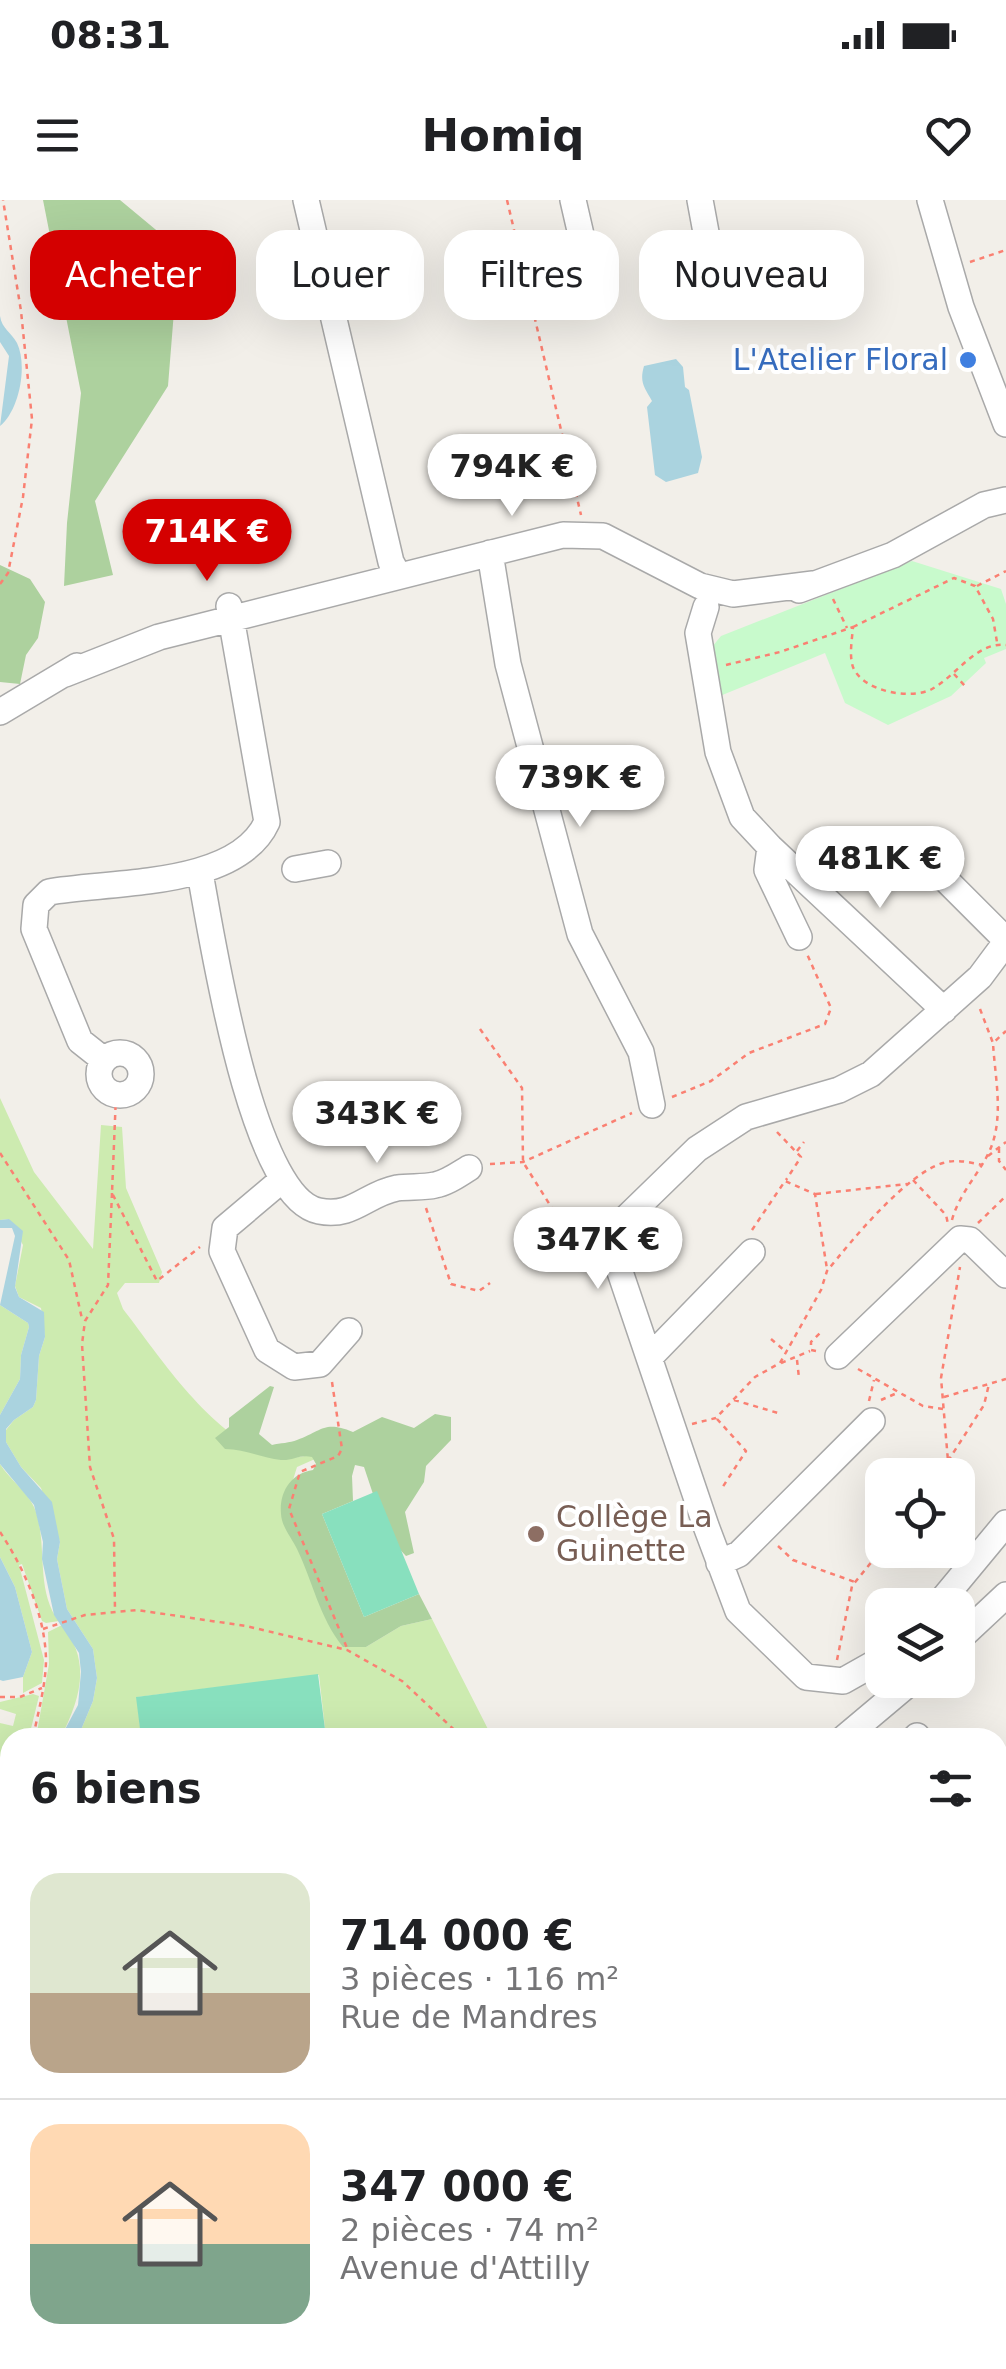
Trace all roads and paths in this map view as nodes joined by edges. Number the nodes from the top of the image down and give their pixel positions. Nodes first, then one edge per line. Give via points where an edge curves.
1 (3, 200) edge
2 (306, 200) edge
3 (507, 200) edge
4 (573, 200) edge
5 (700, 200) edge
6 (930, 200) edge
7 (580, 230) edge
8 (706, 230) edge
9 (1006, 250) edge
10 (950, 268) junction
11 (1006, 423) edge
12 (1006, 500) edge
13 (586, 536) junction
14 (636, 552) junction
15 (490, 553) junction
16 (1006, 572) edge
17 (389, 577) junction
18 (818, 582) junction
19 (0, 584) edge
20 (976, 586) junction
21 (706, 607) junction
22 (231, 612) junction
23 (850, 628) junction
24 (997, 644) junction
25 (1006, 645) edge
26 (714, 669) dead end
27 (953, 672) junction
28 (872, 675) dead end
29 (868, 682) junction
30 (965, 686) dead end
31 (0, 712) edge
32 (906, 840) dead end
33 (770, 847) junction
34 (200, 873) junction
35 (799, 937) joint
36 (1006, 941) edge
37 (964, 992) junction
38 (944, 1010) junction
39 (480, 1029) dead end
40 (1006, 1031) edge
41 (993, 1042) junction
42 (104, 1060) junction
43 (116, 1095) junction
44 (652, 1105) junction
45 (768, 1111) junction
46 (804, 1142) dead end
47 (1006, 1142) edge
48 (999, 1148) junction
49 (796, 1152) junction
50 (0, 1153) edge
51 (987, 1157) junction
52 (523, 1162) junction
53 (982, 1165) junction
54 (469, 1168) joint
55 (1006, 1170) edge
56 (283, 1179) junction
57 (910, 1181) junction
58 (786, 1182) junction
59 (420, 1186) junction
60 (112, 1192) junction
61 (814, 1194) junction
62 (1006, 1196) edge
63 (225, 1228) junction
64 (956, 1241) junction
65 (752, 1252) joint
66 (544, 1253) dead end
67 (827, 1270) junction
68 (1006, 1274) edge
69 (490, 1283) dead end
70 (84, 1320) junction
71 (349, 1331) dead end
72 (822, 1331) dead end
73 (771, 1339) dead end
74 (812, 1350) junction
75 (786, 1352) junction
76 (840, 1355) junction
77 (326, 1356) junction
78 (650, 1356) junction
79 (796, 1359) junction
80 (780, 1363) junction
81 (800, 1378) dead end
82 (874, 1378) junction
83 (1006, 1379) edge
84 (989, 1384) junction
85 (942, 1397) junction
86 (733, 1400) junction
87 (943, 1409) junction
88 (778, 1413) dead end
89 (870, 1414) joint
90 (716, 1418) junction
91 (676, 1429) junction
92 (948, 1458) edge
93 (950, 1458) edge
94 (722, 1488) dead end
95 (1006, 1524) edge
96 (763, 1531) junction
97 (0, 1532) edge
98 (719, 1563) junction
99 (866, 1568) edge
100 (854, 1582) junction
101 (952, 1588) edge
102 (1006, 1595) edge
103 (116, 1612) junction
104 (975, 1624) edge
105 (42, 1629) junction
106 (347, 1650) junction
107 (865, 1669) edge
108 (843, 1681) junction
109 (43, 1687) junction
110 (0, 1697) edge
111 (892, 1698) edge
112 (35, 1728) edge
113 (452, 1728) edge
114 (856, 1728) edge

1 - 19 path via 32,419 20,516
2 - 17 street via 391,562
3 - 13 path
4 - 7 street
5 - 8 street
6 - 10 street
9 - 10 path
10 - 11 street
12 - 18 street
13 - 14 street via 603,536
13 - 15 street via 562,535
14 - 18 street via 700,586 733,594
14 - 21 street
15 - 17 street
15 - 44 street via 508,664 580,934 641,1052
16 - 20 path
17 - 22 street
18 - 21 street via 760,604
18 - 23 path
20 - 23 path via 954,578
20 - 24 path
21 - 33 street via 698,634 718,752 742,816
22 - 31 street via 158,625 112,643
22 - 34 street via 267,822 258,840
23 - 26 path
23 - 29 path via 853,667
24 - 25 path
24 - 27 path
27 - 29 path via 914,694
27 - 30 path
28 - 29 path
32 - 36 street
33 - 35 street via 767,870
33 - 38 street
34 - 42 street via 49,892 36,905 34,929 80,1041
34 - 56 street via 234,1048
35 - 44 path via 831,1008 825,1024 750,1053 710,1081
36 - 37 street
37 - 38 street
37 - 41 path via 981,1011
38 - 45 street via 871,1074
39 - 52 path via 522,1088
40 - 41 path
41 - 51 path via 999,1103
42 - 43 street via 100,1081
42 - 43 street via 124,1053 140,1067 136,1088
43 - 60 path
44 - 52 path
45 - 49 path
45 - 78 street via 697,1148 614,1238
46 - 49 path
47 - 48 path
48 - 51 path
48 - 55 path
49 - 58 path via 801,1157
50 - 70 path via 69,1260
51 - 53 path
52 - 54 path
52 - 66 path via 560,1221 563,1240
53 - 57 path via 941,1164
53 - 57 path via 953,1215 953,1230
54 - 59 street via 438,1185
56 - 59 street via 292,1196 316,1211 348,1212 374,1196
56 - 63 street
57 - 61 path
57 - 67 path
58 - 61 path
58 - 65 path via 753,1229 746,1245
59 - 69 path via 451,1284 480,1291
60 - 63 path via 156,1281
60 - 70 path via 108,1285
61 - 67 path
62 - 64 path via 974,1228 968,1222
63 - 77 street via 222,1251 268,1350 294,1367 320,1364
64 - 68 street via 970,1240
64 - 76 street
64 - 85 path via 960,1269
65 - 78 street
67 - 75 path
70 - 103 path via 90,1467 114,1539
71 - 77 street
72 - 74 path
73 - 75 path
74 - 76 path
74 - 79 path
75 - 80 path
76 - 82 path
77 - 106 path via 342,1450 300,1472 289,1509
78 - 91 street
79 - 80 path
79 - 81 path
80 - 86 path
82 - 87 path via 922,1406
82 - 89 path
83 - 84 path
84 - 85 path
84 - 93 path via 984,1405
85 - 87 path
86 - 88 path
86 - 90 path
87 - 92 path
89 - 96 street
90 - 91 path
90 - 94 path via 746,1451
91 - 98 street
95 - 101 street
96 - 98 street via 740,1554
96 - 100 path via 792,1560
97 - 105 path via 18,1559
98 - 108 street via 738,1610 806,1677
99 - 100 path
100 - 108 path via 836,1668
102 - 104 street
103 - 105 path
103 - 106 path via 246,1626
105 - 109 path
106 - 113 path via 402,1681
107 - 108 street
109 - 110 path
109 - 112 path
111 - 114 street

